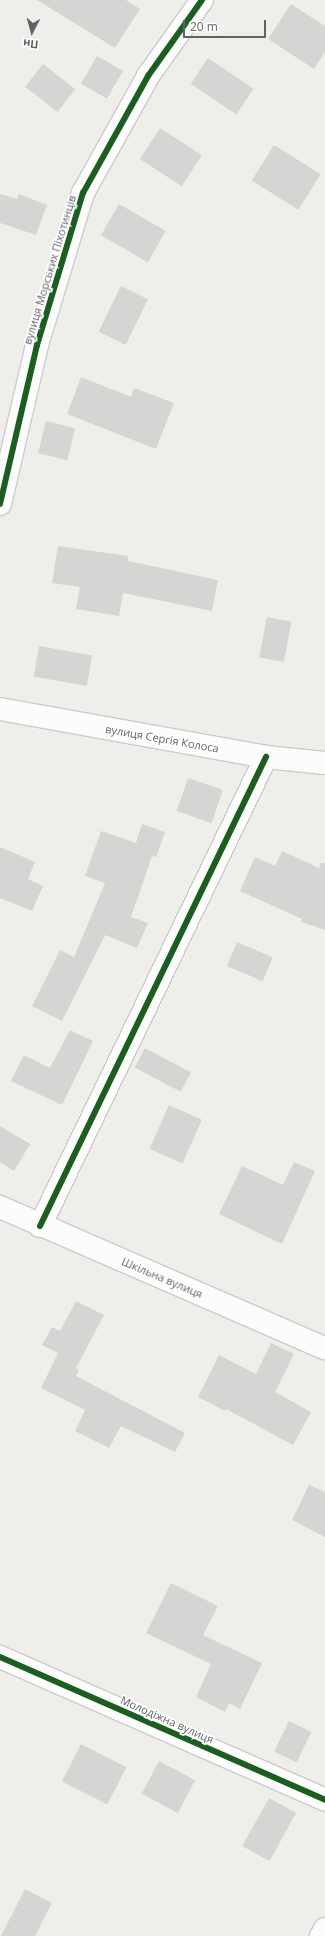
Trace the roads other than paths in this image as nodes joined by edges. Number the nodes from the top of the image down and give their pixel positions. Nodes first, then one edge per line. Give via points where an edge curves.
1 (202, 0) edge
2 (0, 504) edge
3 (0, 709) edge
4 (266, 757) junction
5 (325, 763) edge
6 (0, 1207) edge
7 (40, 1226) junction
8 (325, 1348) edge
9 (0, 1658) edge
10 (325, 1800) edge
11 (325, 1929) edge
12 (322, 1936) edge

1 - 2 street, вулиця Морських Піхотинців via 148,76 83,193 38,345
3 - 4 street, вулиця Сергія Колоса
4 - 5 street, вулиця Сергія Колоса
4 - 7 street
6 - 7 street, Шкільна вулиця
7 - 8 street, Шкільна вулиця
9 - 10 street, Молодіжна вулиця
11 - 12 street

